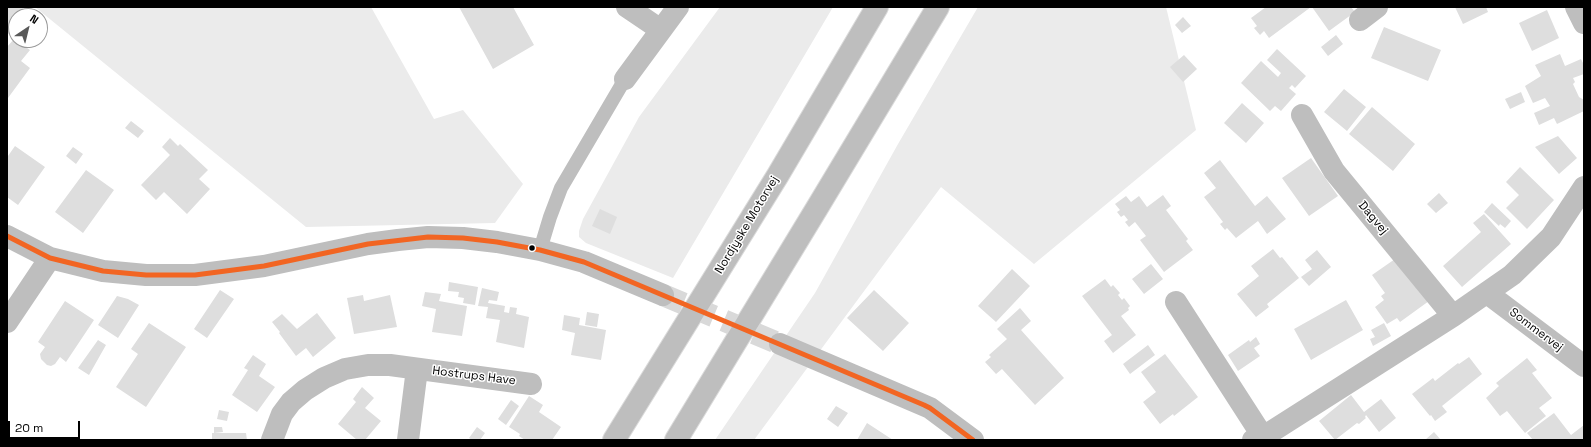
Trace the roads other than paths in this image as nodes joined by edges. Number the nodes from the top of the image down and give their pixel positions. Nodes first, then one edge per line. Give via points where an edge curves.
1 (627, 7) edge
2 (678, 7) edge
3 (877, 7) edge
4 (938, 7) edge
5 (1377, 7) edge
6 (1576, 7) edge
7 (1360, 20) dead end
8 (1584, 23) edge
9 (661, 30) junction
10 (625, 79) joint
11 (1302, 115) dead end
12 (1584, 187) edge
13 (7, 236) edge
14 (540, 250) junction
15 (50, 258) junction
16 (1488, 293) junction
17 (663, 295) tunnel mouth
18 (1176, 302) dead end
19 (1453, 316) junction
20 (7, 322) edge
21 (780, 344) tunnel mouth
22 (1584, 366) edge
23 (417, 369) junction
24 (531, 384) dead end
25 (969, 438) edge
26 (1258, 438) edge
27 (272, 440) edge
28 (408, 440) edge
29 (614, 440) edge
30 (676, 440) edge

1 - 9 main road
2 - 9 main road
3 - 29 main road, Nordjyske Motorvej via 778,175
4 - 30 main road
5 - 7 main road
6 - 8 main road
9 - 10 main road
10 - 14 lane via 561,188
11 - 19 main road, Dagvej via 1334,171
12 - 16 main road via 1551,237 1512,275
13 - 15 main road
14 - 15 main road via 483,240 428,237 368,244 264,266 195,275 146,275 103,271
14 - 17 main road via 584,262
15 - 20 main road
16 - 19 main road
16 - 22 main road, Sommervej
18 - 26 main road
19 - 26 main road
21 - 25 main road via 930,408
23 - 24 main road, Hostrups Have
23 - 27 main road, Hostrups Have via 368,365 345,369 324,378 291,402 282,414
23 - 28 main road, Hostrups Have

